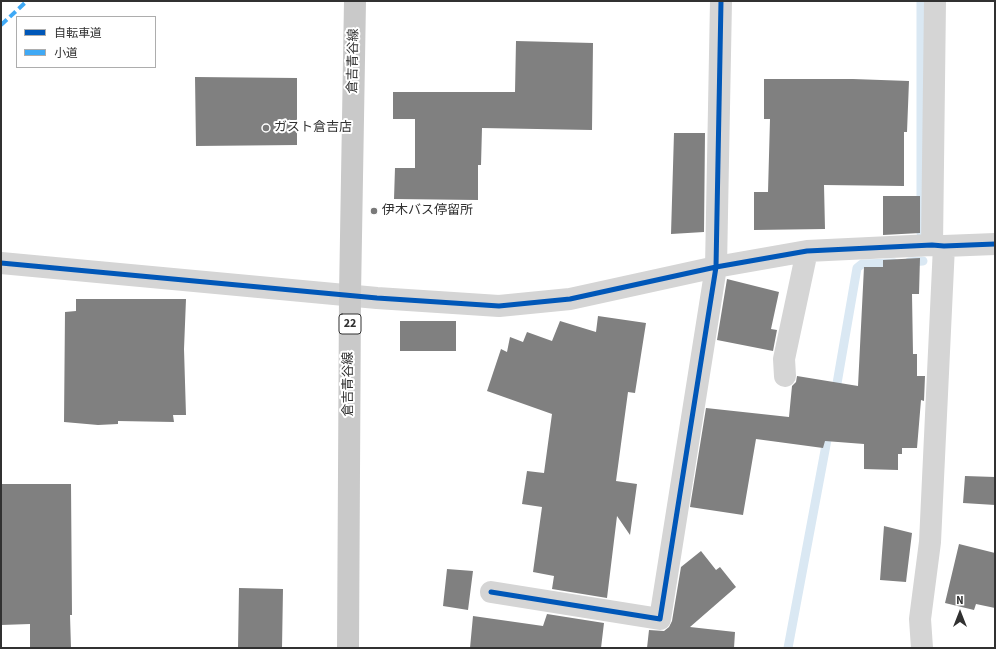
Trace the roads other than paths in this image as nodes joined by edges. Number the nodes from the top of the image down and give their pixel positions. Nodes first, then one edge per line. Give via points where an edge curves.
1 (355, 1) edge
2 (721, 1) edge
3 (935, 1) edge
4 (995, 244) edge
5 (938, 245) junction
6 (807, 251) junction
7 (1, 263) edge
8 (716, 267) junction
9 (350, 295) junction
10 (785, 376) dead end
11 (491, 592) dead end
12 (348, 648) edge
13 (922, 648) edge

1 - 9 main road, 倉吉青谷線 / 22
2 - 8 street
3 - 5 street
4 - 5 street
5 - 6 street
5 - 13 street via 930,542 920,619
6 - 8 street
6 - 10 street via 784,358
7 - 9 street
8 - 9 street via 570,299 499,306
8 - 11 street via 660,619
9 - 12 main road, 倉吉青谷線 / 22

